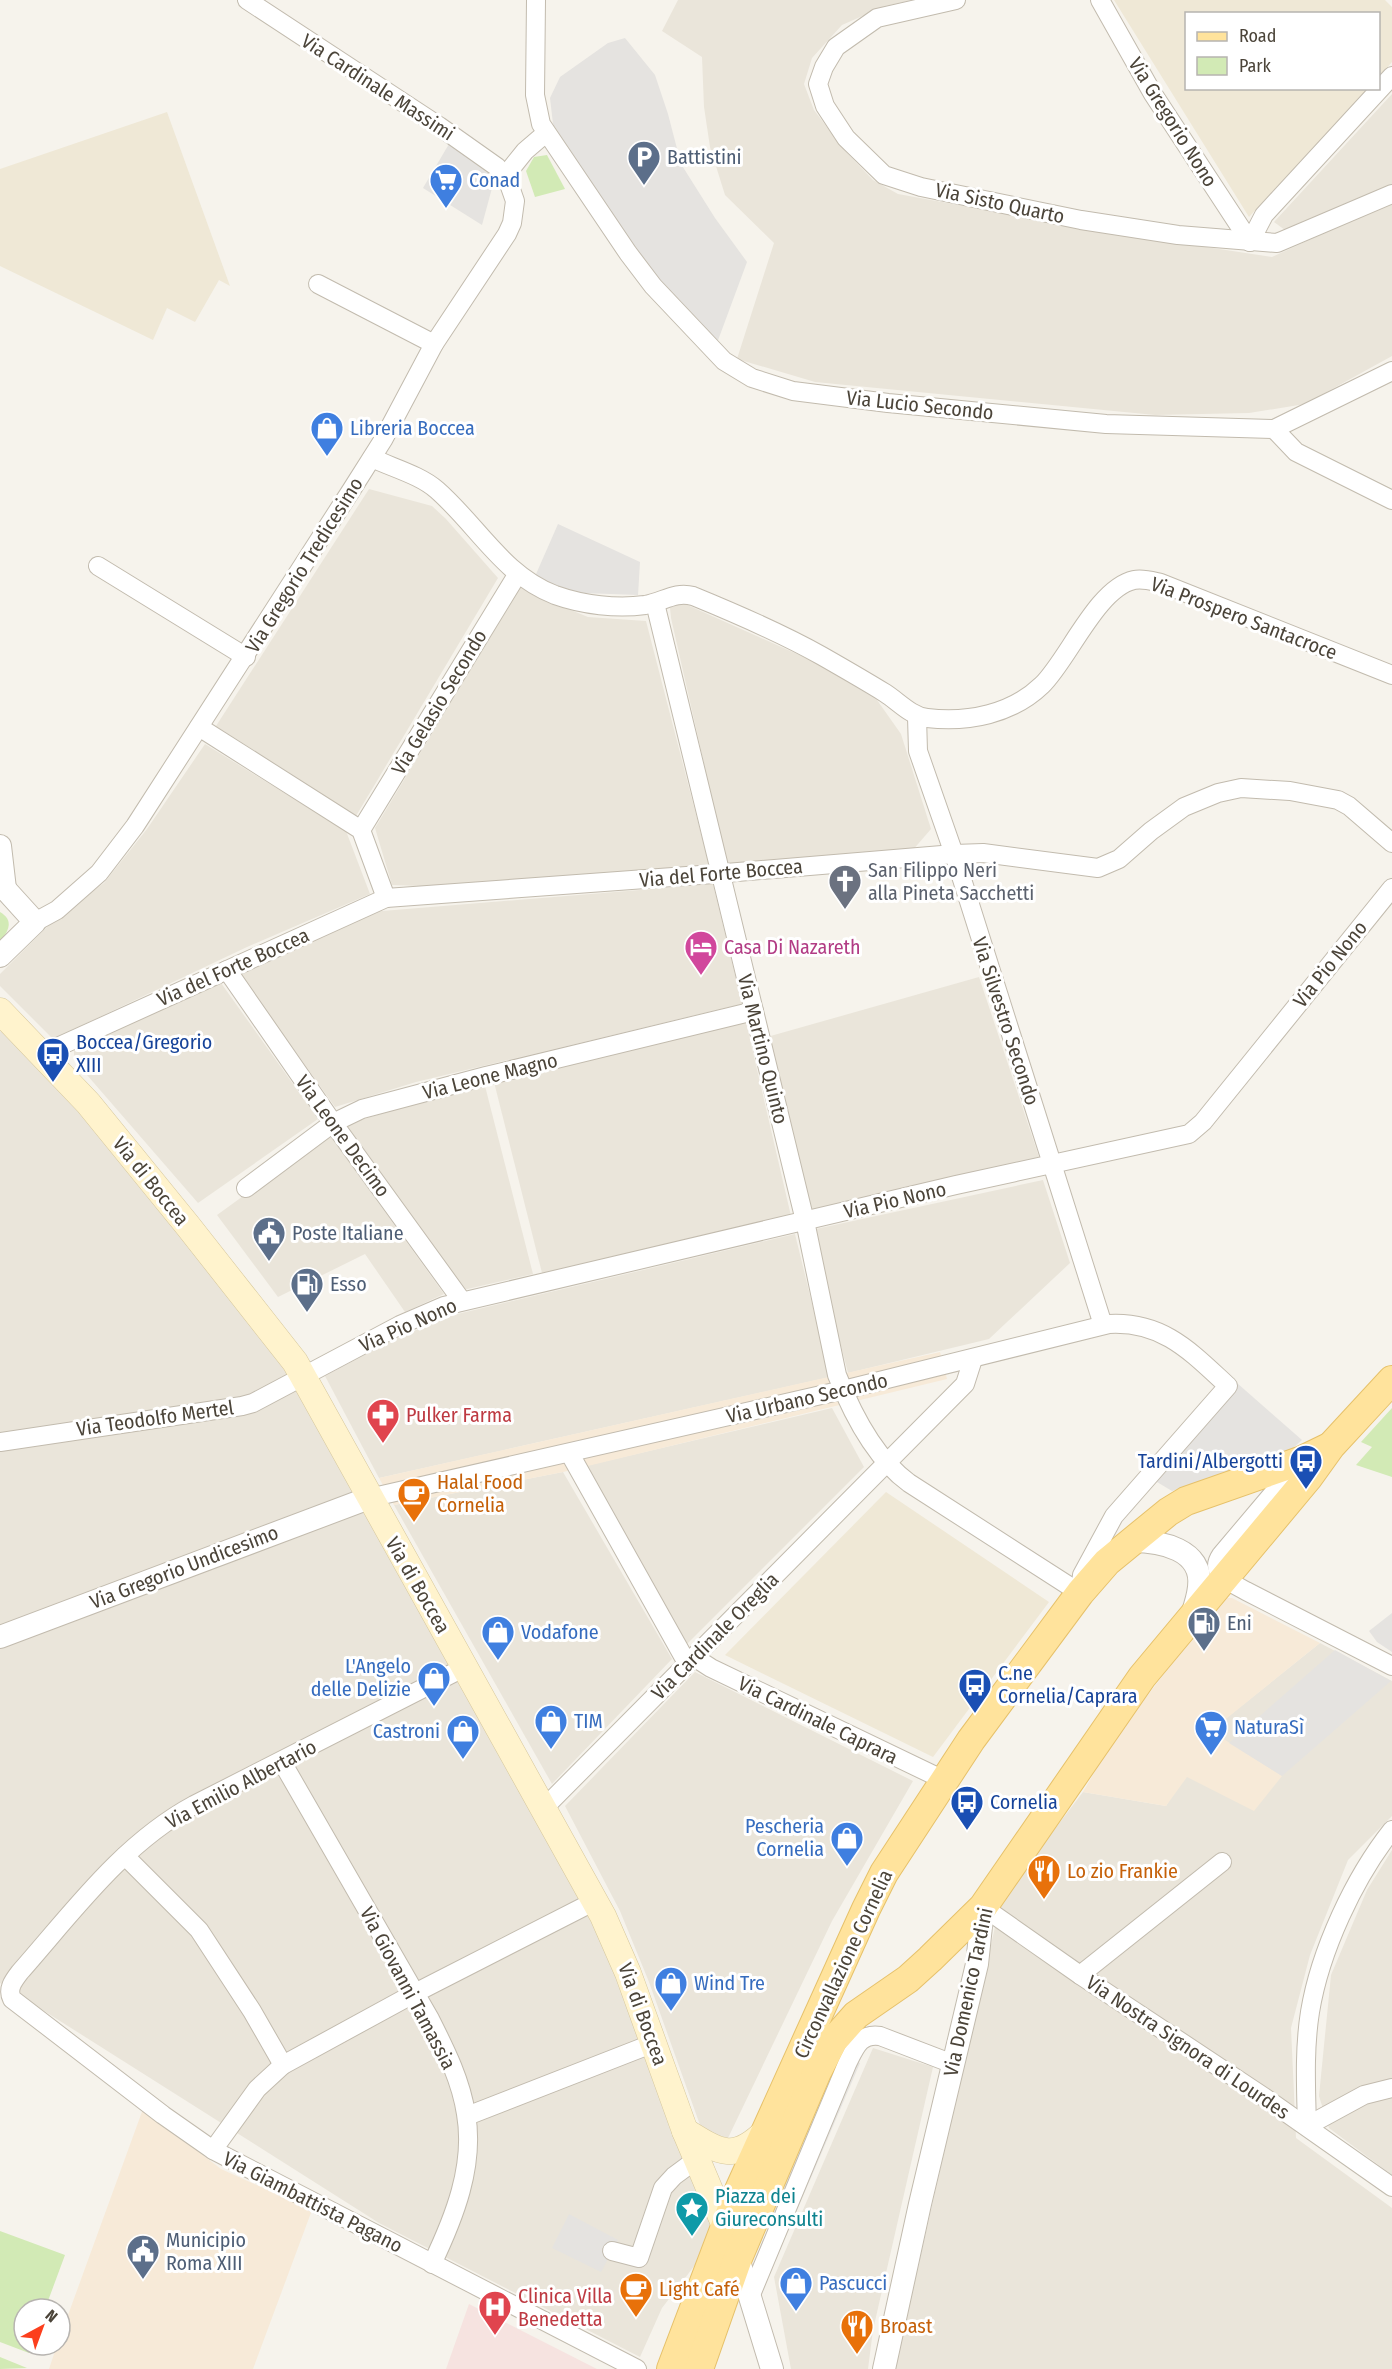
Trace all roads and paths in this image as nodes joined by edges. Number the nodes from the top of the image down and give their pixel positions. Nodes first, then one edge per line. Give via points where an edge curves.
1 (248, 0) edge
2 (536, 0) edge
3 (956, 0) edge
4 (1100, 0) edge
5 (1392, 76) edge
6 (1380, 89) edge
7 (1379, 90) edge
8 (546, 133) junction
9 (505, 176) junction
10 (1392, 194) edge
11 (1250, 242) junction
12 (318, 284) dead end
13 (434, 344) junction
14 (1392, 371) edge
15 (1274, 429) junction
16 (372, 458) junction
17 (1392, 500) edge
18 (98, 566) dead end
19 (517, 575) junction
20 (656, 603) junction
21 (246, 657) junction
22 (1392, 675) edge
23 (917, 717) junction
24 (199, 727) junction
25 (361, 830) junction
26 (1392, 843) edge
27 (0, 846) edge
28 (954, 854) junction
29 (721, 874) junction
30 (1392, 888) edge
31 (2, 891) edge
32 (386, 898) junction
33 (35, 922) junction
34 (0, 956) edge
35 (227, 970) junction
36 (0, 1011) edge
37 (754, 1011) junction
38 (42, 1054) junction
39 (333, 1124) junction
40 (1052, 1164) junction
41 (246, 1188) dead end
42 (805, 1221) junction
43 (462, 1301) junction
44 (1103, 1325) junction
45 (973, 1359) junction
46 (304, 1376) junction
47 (1392, 1380) edge
48 (1228, 1386) joint
49 (843, 1390) junction
50 (0, 1442) edge
51 (1331, 1446) junction
52 (570, 1454) junction
53 (1300, 1461) junction
54 (887, 1465) junction
55 (369, 1498) junction
56 (1132, 1541) junction
57 (1224, 1578) junction
58 (1080, 1593) junction
59 (1192, 1616) junction
60 (0, 1637) edge
61 (690, 1660) junction
62 (1392, 1666) edge
63 (465, 1667) junction
64 (282, 1762) junction
65 (944, 1780) junction
66 (544, 1808) junction
67 (1392, 1830) edge
68 (125, 1856) junction
69 (1222, 1862) dead end
70 (595, 1901) junction
71 (983, 1907) junction
72 (1080, 1976) junction
73 (415, 1993) junction
74 (12, 2000) joint
75 (654, 2043) junction
76 (953, 2064) junction
77 (283, 2065) junction
78 (1392, 2088) edge
79 (467, 2116) junction
80 (1307, 2126) junction
81 (685, 2131) junction
82 (765, 2132) junction
83 (213, 2150) junction
84 (697, 2159) junction
85 (1392, 2187) edge
86 (725, 2226) junction
87 (612, 2251) dead end
88 (738, 2258) junction
89 (432, 2264) junction
90 (750, 2297) junction
91 (637, 2369) edge
92 (671, 2369) edge
93 (699, 2369) edge
94 (772, 2369) edge
95 (884, 2369) edge

1 - 9 street, Via Cardinale Massimi via 491,162
2 - 8 street, Via Lucio Secondo via 536,102 538,118
3 - 11 street, Via Sisto Quarto via 877,18 836,47 824,67 818,84 825,106 846,138 884,175 921,187 1080,220
4 - 11 street, Via Gregorio Nono via 1153,94
5 - 6 street
7 - 11 street via 1264,215
8 - 9 street
8 - 15 street, Via Lucio Secondo via 653,285 724,361 752,378 793,391 888,403 1106,424
9 - 13 street, Via Gregorio Tredicesimo via 515,201 512,223
10 - 11 street, Via Sisto Quarto via 1277,243
12 - 13 street
13 - 16 street, Via Gregorio Tredicesimo
14 - 15 street
15 - 17 street via 1296,452
16 - 19 street via 436,489
16 - 21 street, Via Gregorio Tredicesimo
18 - 21 street
19 - 20 street via 543,590 573,600 621,606
19 - 25 street, Via Gelasio Secondo
20 - 23 street via 680,593 710,603 822,656
20 - 29 street, Via Martino Quinto
21 - 24 street, Via Gregorio Tredicesimo
22 - 23 street, Via Prospero Santacroce via 1142,579 1127,582 1104,602 1048,679 1018,703 992,714 964,719
23 - 28 street, Via Silvestro Secondo via 918,751
24 - 25 street
24 - 33 street, Via Gregorio Tredicesimo via 135,826 99,873 57,910
25 - 32 street
26 - 28 street, Via del Forte Boccea via 1338,800 1290,791 1241,788 1184,807 1119,859 1098,868 983,853
27 - 31 street
28 - 29 street, Via del Forte Boccea
28 - 40 street, Via Silvestro Secondo
29 - 32 street, Via del Forte Boccea
29 - 37 street, Via Martino Quinto
30 - 40 street, Via Pio Nono via 1199,1127 1189,1134
31 - 33 street
32 - 35 street, Via del Forte Boccea
33 - 34 street
35 - 38 street, Via del Forte Boccea
35 - 39 street, Via Leone Decimo
36 - 38 main road, Via di Boccea
37 - 39 street, Via Leone Magno via 375,1105
37 - 42 street, Via Martino Quinto
38 - 46 main road, Via di Boccea via 88,1103 181,1216
39 - 41 street, Via Leone Magno
39 - 43 street, Via Leone Decimo
40 - 42 street, Via Pio Nono
40 - 44 street, Via Silvestro Secondo
42 - 43 street, Via Pio Nono
42 - 49 street, Via Martino Quinto
43 - 46 street, Via Pio Nono via 400,1325
44 - 45 street, Via Urbano Secondo
44 - 48 street, Via Urbano Secondo via 1135,1325 1163,1334
45 - 49 street, Via Urbano Secondo
45 - 54 street, Via Cardinale Oreglia via 965,1384
46 - 50 street, Via Teodolfo Mertel via 242,1406
46 - 55 main road, Via di Boccea
47 - 51 main road
48 - 58 street, Circonvallazione Cornelia via 1114,1516 1082,1575
49 - 52 street, Via Urbano Secondo
49 - 54 street, Via Martino Quinto
51 - 53 main road, Circonvallazione Cornelia
51 - 57 main road, Via Domenico Tardini
52 - 55 street, Via Urbano Secondo
52 - 61 street
53 - 56 main road, Circonvallazione Cornelia via 1186,1501
53 - 57 street via 1219,1558 1217,1567
54 - 58 street, Via Martino Quinto
54 - 61 street, Via Cardinale Oreglia
55 - 60 street, Via Gregorio Undicesimo
55 - 63 main road, Via di Boccea
56 - 58 main road, Circonvallazione Cornelia
56 - 59 street via 1169,1545 1190,1559 1200,1581
57 - 59 main road, Via Domenico Tardini
57 - 62 street
58 - 65 main road, Circonvallazione Cornelia
59 - 71 main road, Via Domenico Tardini via 1142,1677
61 - 65 street, Via Cardinale Caprara
61 - 66 street, Via Cardinale Oreglia
63 - 64 street, Via Emilio Albertario
63 - 66 main road, Via di Boccea
64 - 68 street, Via Emilio Albertario via 181,1812
64 - 73 street, Via Giovanni Tamassia
65 - 82 main road, Circonvallazione Cornelia via 878,1885
66 - 70 main road, Via di Boccea
67 - 80 street via 1353,1890 1320,1975 1306,2047
68 - 74 street, Via Emilio Albertario via 15,1979 10,1991
68 - 77 street via 199,1930
69 - 72 street
70 - 73 street
70 - 75 main road, Via di Boccea via 624,1961
71 - 72 street, Via Nostra Signora di Lourdes
71 - 76 street, Via Domenico Tardini via 977,1964
71 - 88 main road, Circonvallazione Cornelia via 926,1964 856,2015 837,2036 817,2072
72 - 80 street, Via Nostra Signora di Lourdes
73 - 77 street
73 - 79 street, Via Giovanni Tamassia via 451,2062
74 - 83 street, Via Giambattista Pagano
75 - 79 street
75 - 81 main road, Via di Boccea
76 - 90 street via 880,2036 860,2040
76 - 95 street, Via Domenico Tardini
77 - 83 street via 257,2089
78 - 80 street via 1364,2095
79 - 89 street, Via Giovanni Tamassia via 461,2190
80 - 85 street, Via Nostra Signora di Lourdes
81 - 82 main road via 727,2151 746,2149
81 - 84 main road, Via di Boccea
82 - 86 main road, Circonvallazione Cornelia
83 - 89 street, Via Giambattista Pagano
84 - 86 main road, Via di Boccea
84 - 87 street via 663,2188 639,2258
86 - 88 main road
86 - 92 main road, Circonvallazione Cornelia
88 - 90 street
88 - 93 main road, Circonvallazione Cornelia
89 - 91 street, Via Giambattista Pagano
90 - 94 street

